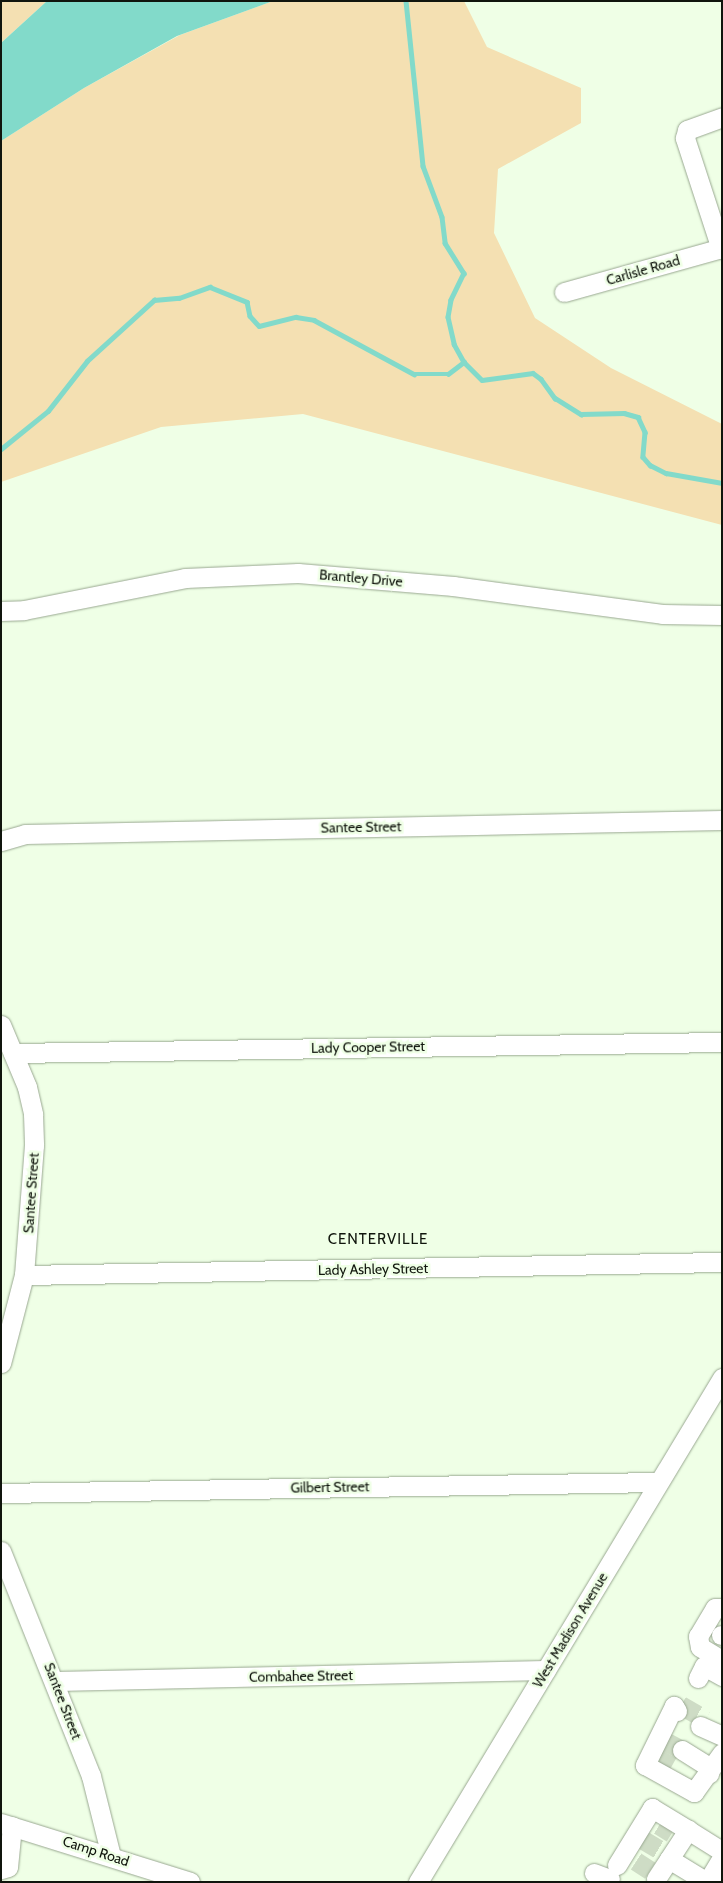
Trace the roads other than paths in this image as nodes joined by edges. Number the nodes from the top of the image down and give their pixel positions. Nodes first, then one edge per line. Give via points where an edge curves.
1 (722, 117) edge
2 (722, 248) edge
3 (564, 292) dead end
4 (1, 611) edge
5 (722, 615) edge
6 (722, 820) edge
7 (1, 841) edge
8 (1, 1025) edge
9 (722, 1042) edge
10 (13, 1053) junction
11 (722, 1262) edge
12 (24, 1275) junction
13 (1, 1363) edge
14 (720, 1388) edge
15 (658, 1482) junction
16 (1, 1492) edge
17 (1, 1551) edge
18 (722, 1608) edge
19 (722, 1660) edge
20 (546, 1670) junction
21 (722, 1676) edge
22 (698, 1678) dead end
23 (55, 1681) junction
24 (677, 1708) dead end
25 (703, 1723) tunnel mouth
26 (722, 1734) edge
27 (668, 1752) junction
28 (718, 1766) edge
29 (7, 1824) edge
30 (722, 1851) edge
31 (648, 1853) edge
32 (111, 1856) junction
33 (722, 1864) edge
34 (7, 1873) edge
35 (164, 1877) edge
36 (190, 1882) edge
37 (418, 1882) edge
38 (707, 1882) edge
39 (711, 1882) edge

1 - 2 street via 687,130 685,138
2 - 3 street, Carlisle Road
4 - 5 street, Brantley Drive via 24,610 185,578 298,573 453,586 662,614
6 - 7 street, Santee Street via 25,834
8 - 10 street, Santee Street
9 - 10 street, Lady Cooper Street
10 - 12 street, Santee Street via 27,1087 33,1114 34,1164
11 - 12 street, Lady Ashley Street
12 - 13 street, Santee Street
14 - 15 street, West Madison Avenue
15 - 16 street, Gilbert Street
15 - 20 street, West Madison Avenue
17 - 23 street, Santee Street
18 - 19 street via 715,1608 698,1636 700,1647
20 - 23 street, Combahee Street
20 - 37 street, West Madison Avenue
21 - 22 street via 704,1666
23 - 32 street, Santee Street via 91,1776
24 - 27 street
25 - 26 street
27 - 28 street
27 - 28 street via 646,1765 694,1792
29 - 32 street, Camp Road
29 - 34 street
30 - 31 street
31 - 38 street
32 - 35 street, Camp Road
33 - 39 main road
35 - 36 street, Camp Road

